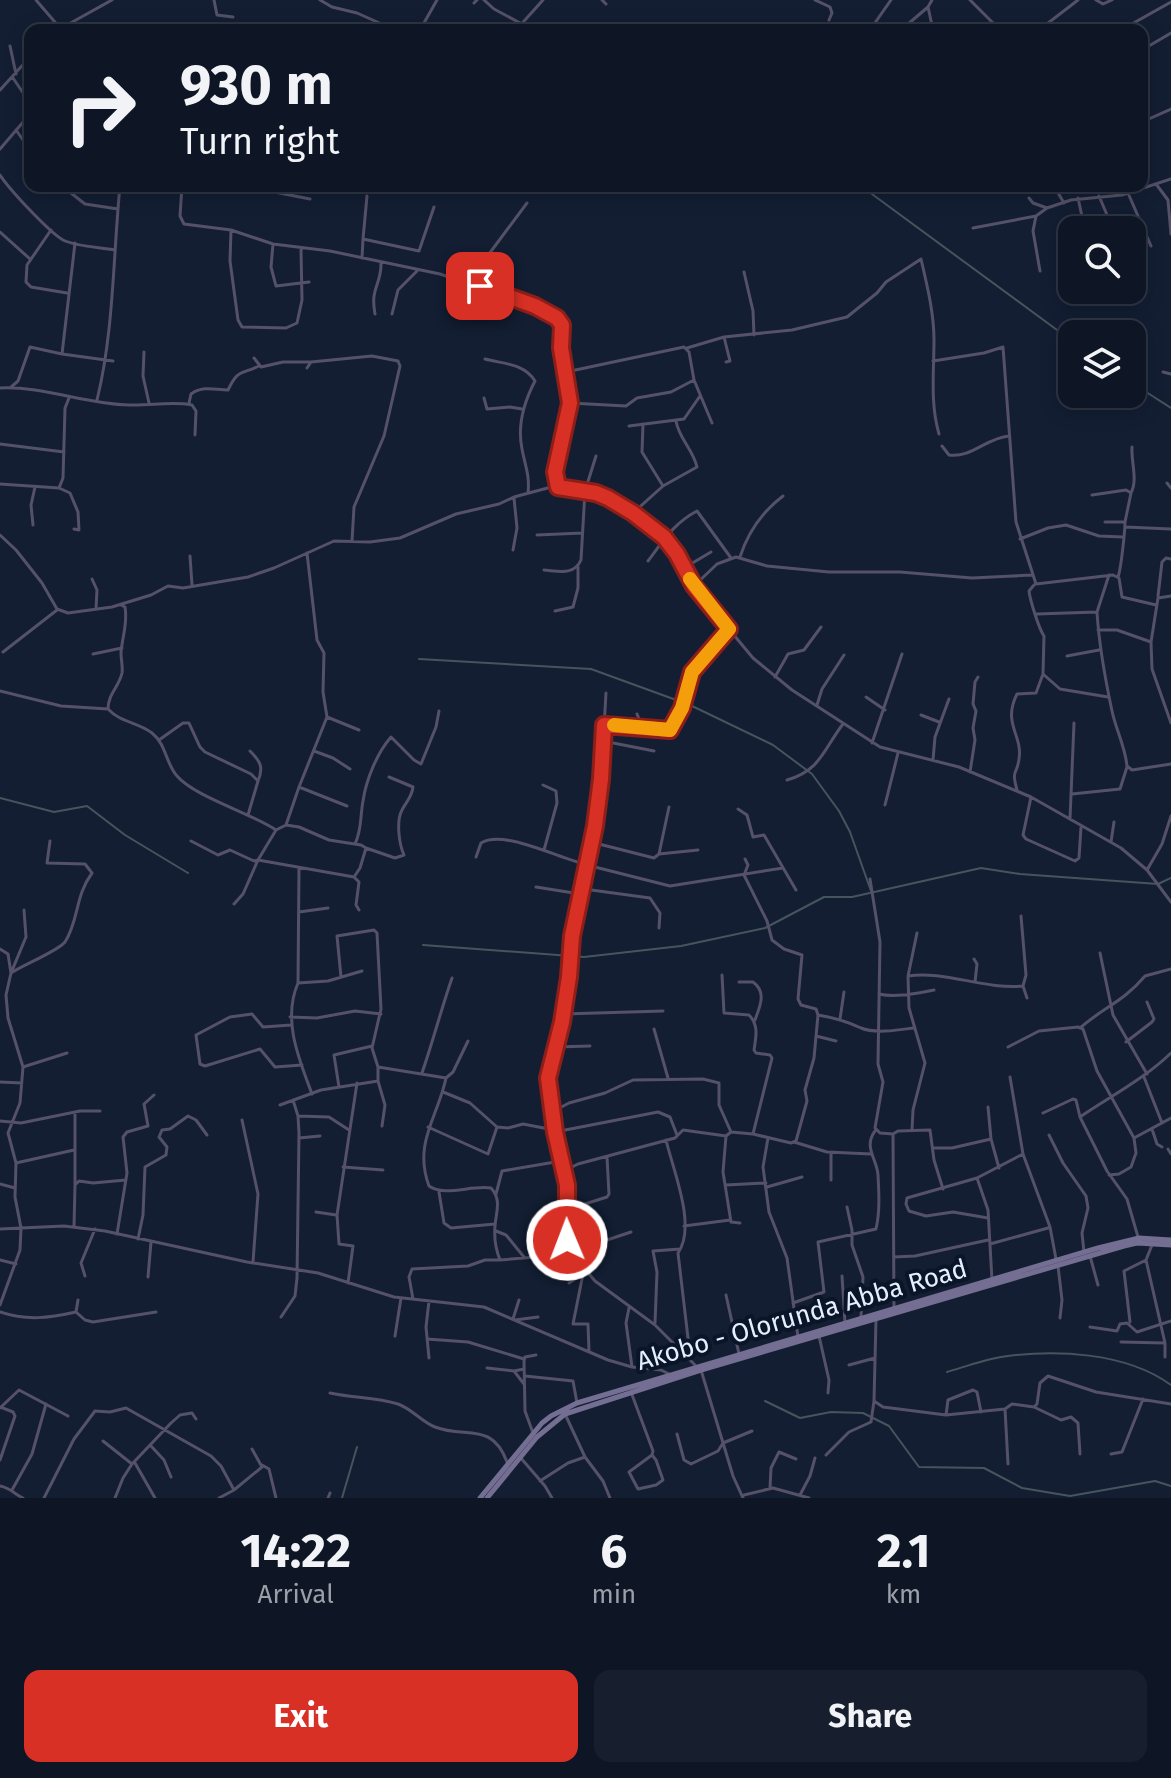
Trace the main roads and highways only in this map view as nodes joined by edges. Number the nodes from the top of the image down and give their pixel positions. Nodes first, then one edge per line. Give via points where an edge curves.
1 (1171, 1243) edge
2 (1099, 1250) junction
3 (1057, 1263) junction
4 (774, 1347) junction
5 (698, 1368) junction
6 (480, 1498) edge
7 (487, 1498) edge

1 - 2 main road, Akobo - Olorunda Abba Road
1 - 2 main road, Akobo - Olorunda Abba Road via 1139,1238
2 - 3 main road, Akobo - Olorunda Abba Road
2 - 3 main road, Akobo - Olorunda Abba Road
3 - 4 main road, Akobo - Olorunda Abba Road
3 - 4 main road, Akobo - Olorunda Abba Road via 861,1317
4 - 5 main road, Akobo - Olorunda Abba Road
4 - 5 main road, Akobo - Olorunda Abba Road
5 - 6 main road, Akobo - Olorunda Abba Road via 577,1403 551,1416
5 - 7 main road, Akobo - Olorunda Abba Road via 565,1414 537,1437

